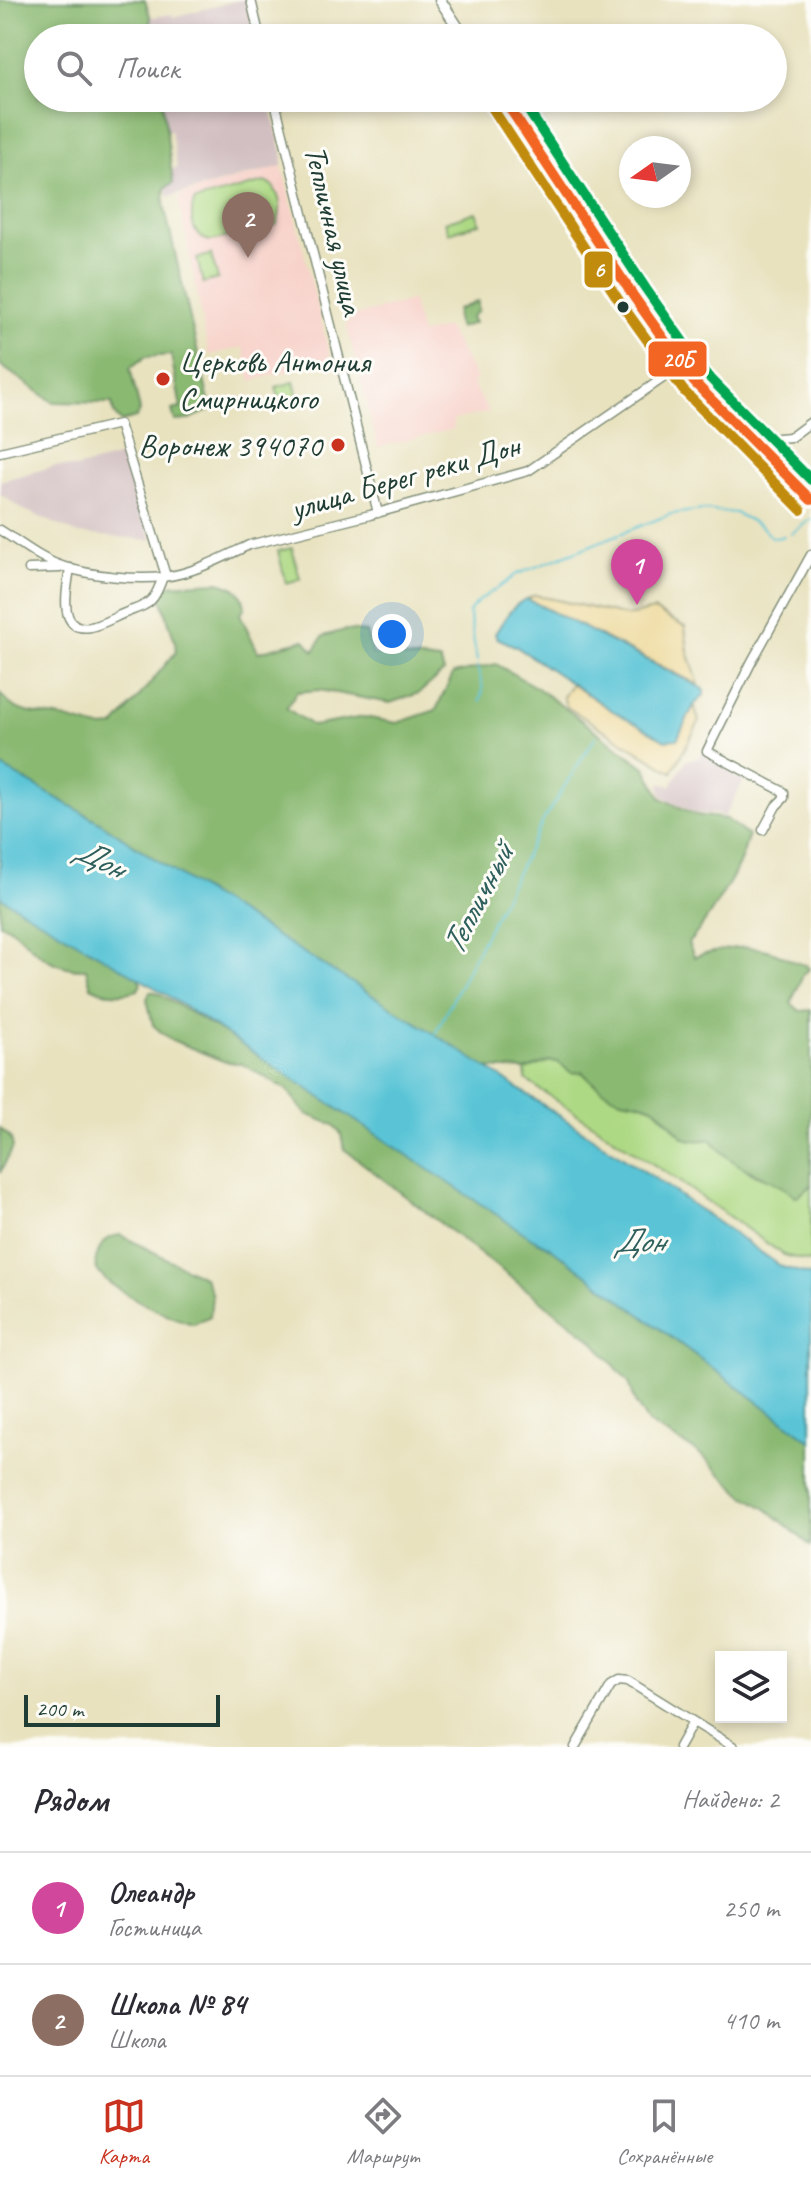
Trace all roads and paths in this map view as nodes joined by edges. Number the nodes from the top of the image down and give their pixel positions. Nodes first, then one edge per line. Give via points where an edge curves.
1 (251, 0) edge
2 (440, 0) edge
3 (257, 24) edge
4 (456, 24) edge
5 (278, 112) edge
6 (512, 112) edge
7 (682, 365) junction
8 (811, 422) edge
9 (750, 440) junction
10 (0, 452) edge
11 (811, 500) edge
12 (378, 513) junction
13 (0, 530) edge
14 (811, 555) edge
15 (67, 568) junction
16 (29, 569) dead end
17 (165, 576) junction
18 (763, 830) dead end
19 (693, 1722) junction
20 (575, 1747) edge
21 (679, 1747) edge
22 (734, 1747) edge

1 - 3 street
2 - 4 street
5 - 12 street, Тепличная улица
6 - 7 street
7 - 9 street
7 - 12 street, улица Берег реки Дон via 528,471
8 - 9 street via 791,437
9 - 11 street
10 - 17 street via 119,424
12 - 17 street, улица Берег реки Дон via 249,545
13 - 15 street, улица Берег реки Дон
14 - 18 street via 707,751 784,792
15 - 16 street
15 - 17 street, улица Берег реки Дон via 113,577
15 - 17 street via 69,620 88,627 147,604
19 - 20 street via 619,1680
19 - 21 street
19 - 22 street

